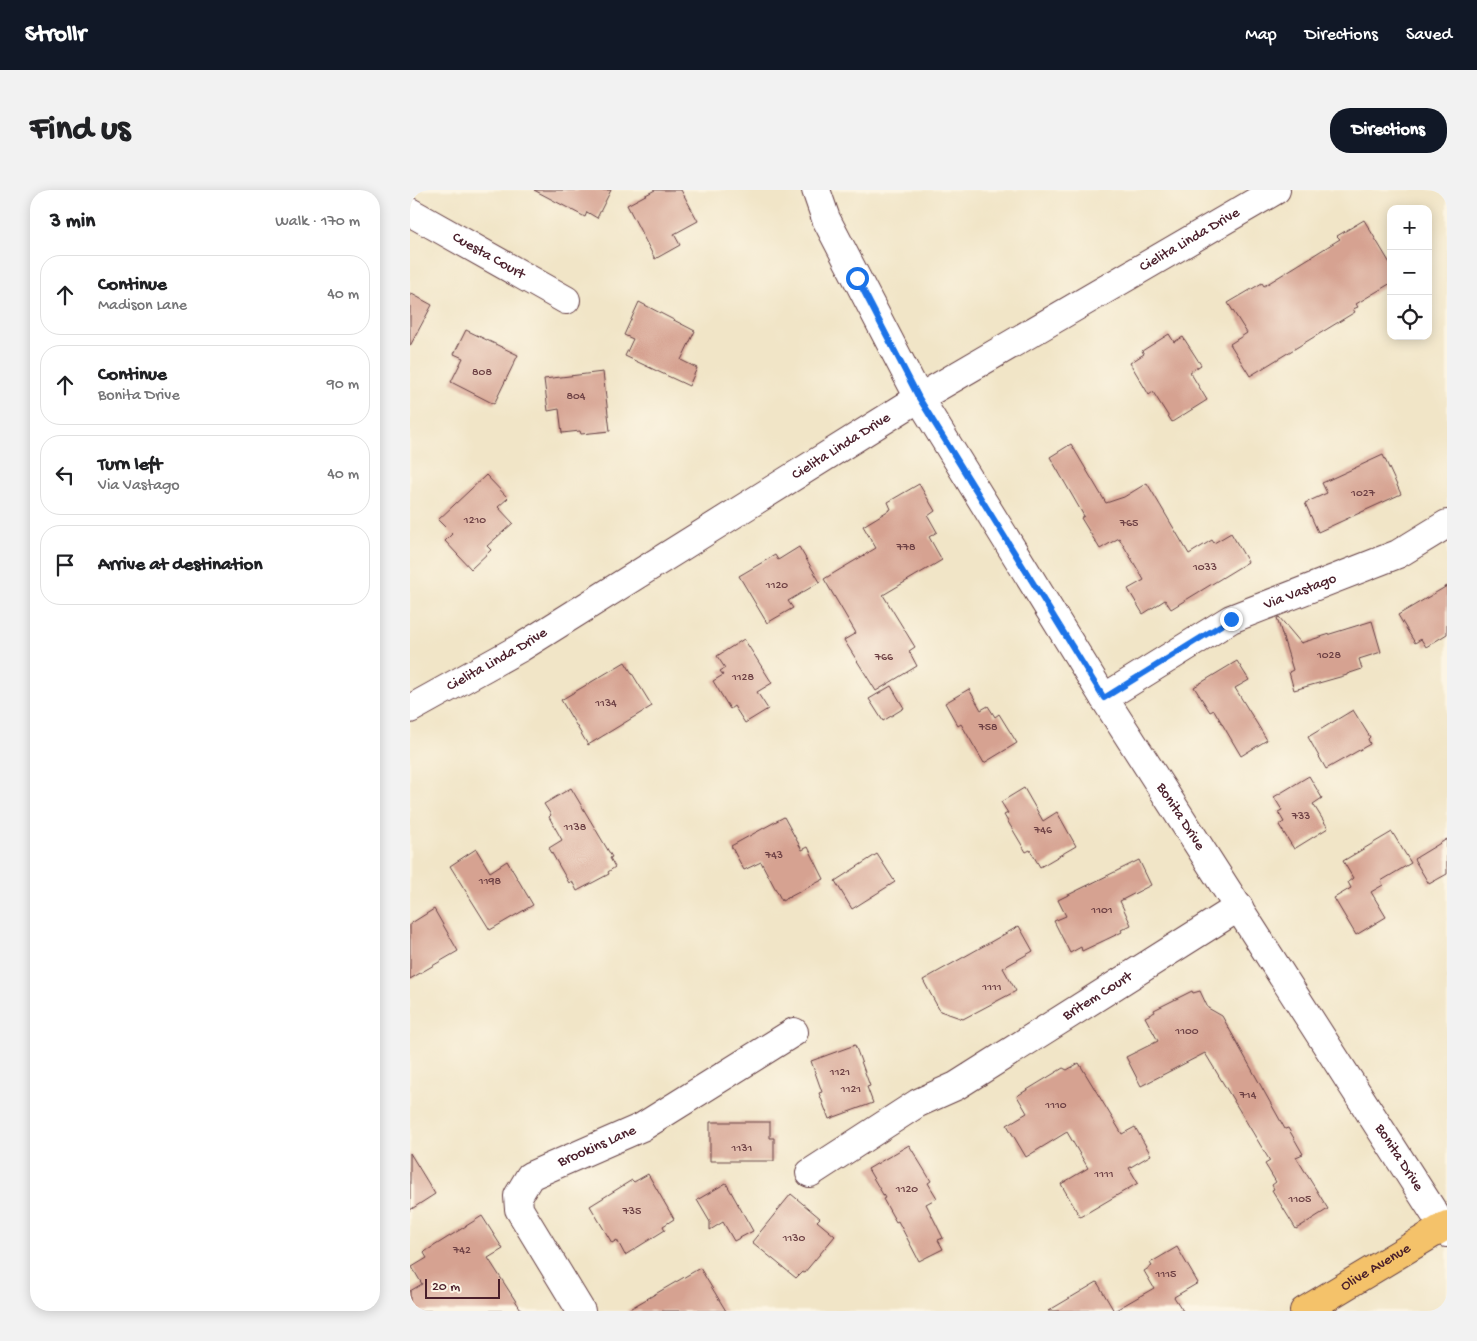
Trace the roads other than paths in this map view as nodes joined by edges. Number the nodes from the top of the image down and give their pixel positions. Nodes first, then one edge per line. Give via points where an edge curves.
1 (816, 190) edge
2 (1276, 190) edge
3 (410, 212) edge
4 (566, 300) dead end
5 (919, 398) junction
6 (1447, 524) edge
7 (1104, 698) junction
8 (410, 709) edge
9 (1239, 908) junction
10 (794, 1032) dead end
11 (810, 1173) dead end
12 (1446, 1228) edge
13 (581, 1311) edge
14 (1304, 1311) edge

1 - 5 street, Bonita Drive via 826,219
2 - 5 street, Cielita Linda Drive
3 - 4 street, Cuesta Court
5 - 7 street, Bonita Drive
5 - 8 street, Cielita Linda Drive via 520,648
6 - 7 street, Via Vastago via 1398,554 1231,619
7 - 9 street, Bonita Drive
9 - 11 street, Britem Court via 956,1086 918,1103
9 - 12 street, Bonita Drive
10 - 13 street, Brookins Lane via 642,1127 530,1176 518,1196 519,1208
12 - 14 main road, Olive Avenue

